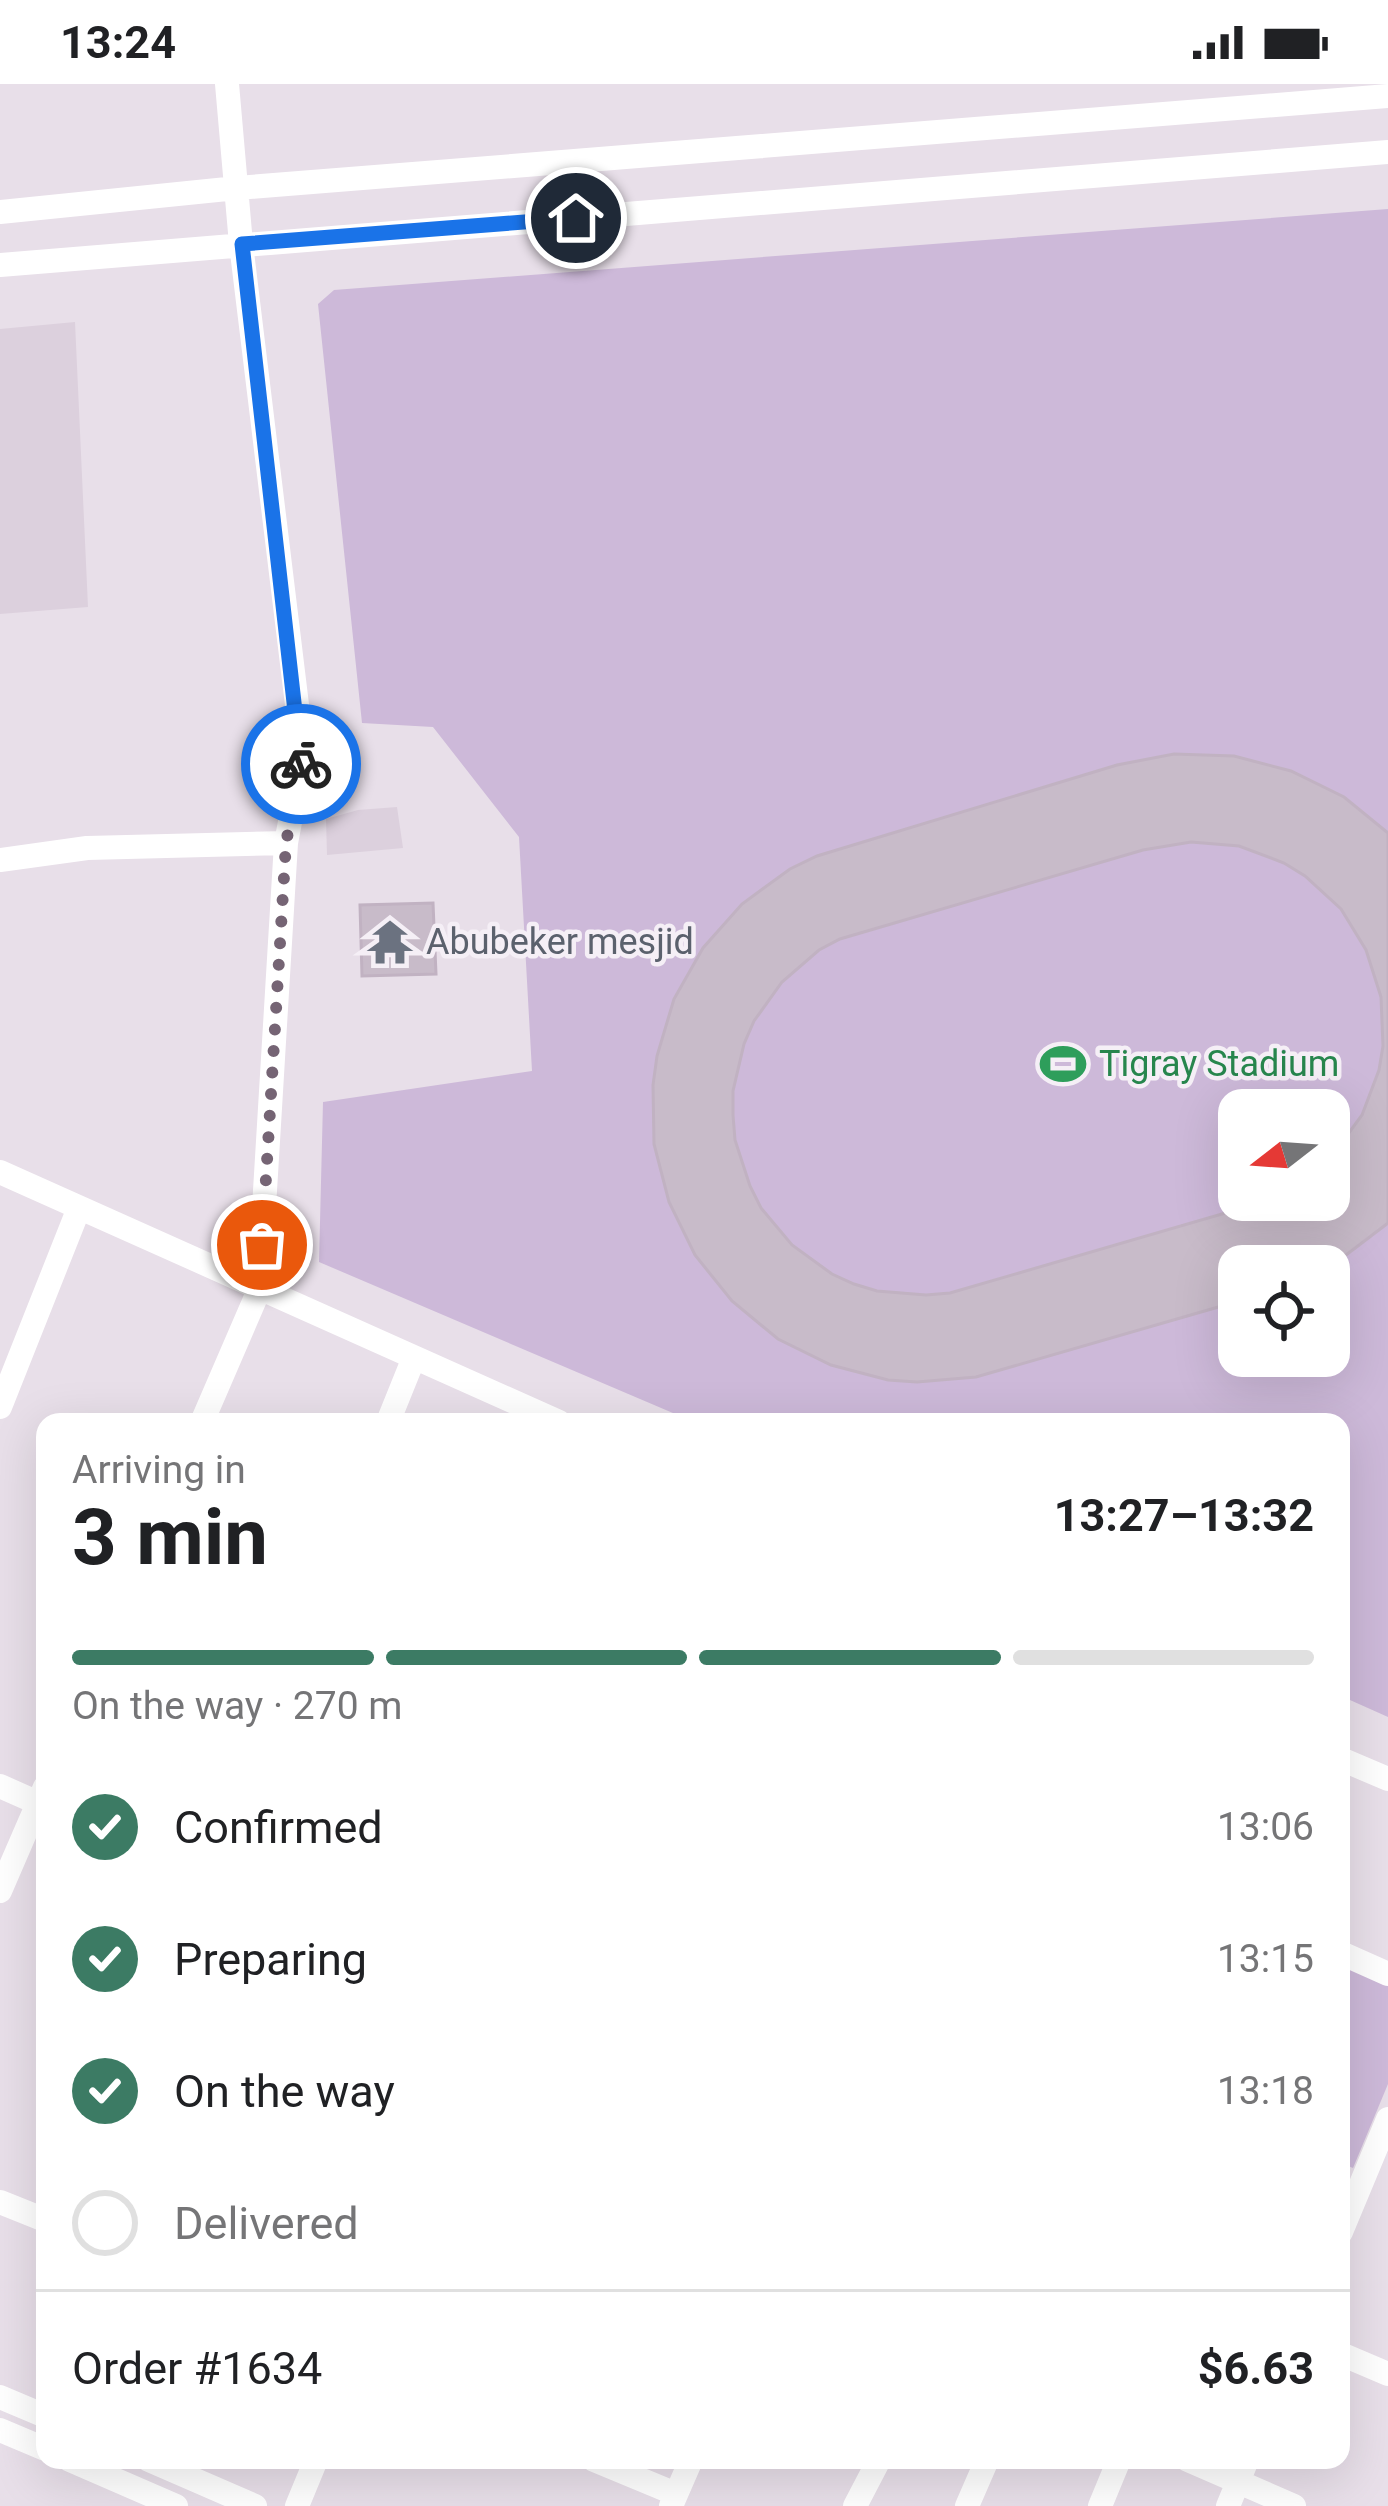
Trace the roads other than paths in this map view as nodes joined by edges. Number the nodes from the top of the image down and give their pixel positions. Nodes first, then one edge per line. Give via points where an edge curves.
1 (227, 84) edge
2 (1388, 96) edge
3 (1388, 152) edge
4 (237, 188) junction
5 (0, 212) edge
6 (242, 244) junction
7 (0, 265) edge
8 (286, 843) junction
9 (0, 860) edge
10 (0, 1172) edge
11 (79, 1208) junction
12 (259, 1290) junction
13 (413, 1360) junction
14 (7, 1370) edge
15 (0, 1407) edge
16 (206, 1413) edge
17 (392, 1413) edge
18 (538, 1413) edge
19 (1350, 1763) edge
20 (1388, 1780) edge
21 (0, 1786) edge
22 (36, 1796) edge
23 (36, 1813) edge
24 (0, 1891) edge
25 (1350, 1957) edge
26 (1388, 1974) edge
27 (1388, 2119) edge
28 (1351, 2178) edge
29 (0, 2202) edge
30 (36, 2216) edge
31 (1350, 2358) edge
32 (1388, 2374) edge
33 (0, 2397) edge
34 (36, 2412) edge
35 (0, 2430) edge
36 (36, 2445) edge
37 (89, 2469) edge
38 (170, 2469) edge
39 (312, 2469) edge
40 (613, 2469) edge
41 (687, 2469) edge
42 (874, 2469) edge
43 (983, 2469) edge
44 (1115, 2469) edge
45 (1208, 2469) edge
46 (1238, 2483) edge
47 (674, 2500) edge
48 (161, 2503) edge
49 (255, 2506) edge
50 (296, 2506) edge
51 (855, 2506) edge
52 (968, 2506) edge
53 (1100, 2506) edge
54 (1294, 2506) edge

1 - 4 street
2 - 4 street
3 - 6 street
4 - 5 street
4 - 6 street
6 - 7 street
6 - 8 street via 302,754
8 - 9 street via 87,848
8 - 12 street
10 - 11 street
11 - 12 street
11 - 14 street
12 - 13 street
12 - 16 street
13 - 17 street
13 - 18 street
14 - 15 street
19 - 20 street
21 - 22 street
23 - 24 street
25 - 26 street
27 - 28 street
29 - 30 street
31 - 32 street
33 - 34 street
35 - 36 street
37 - 48 street
38 - 49 street
39 - 50 street
40 - 47 street
41 - 47 street
42 - 51 street
43 - 52 street
44 - 53 street
45 - 46 street
46 - 54 street

